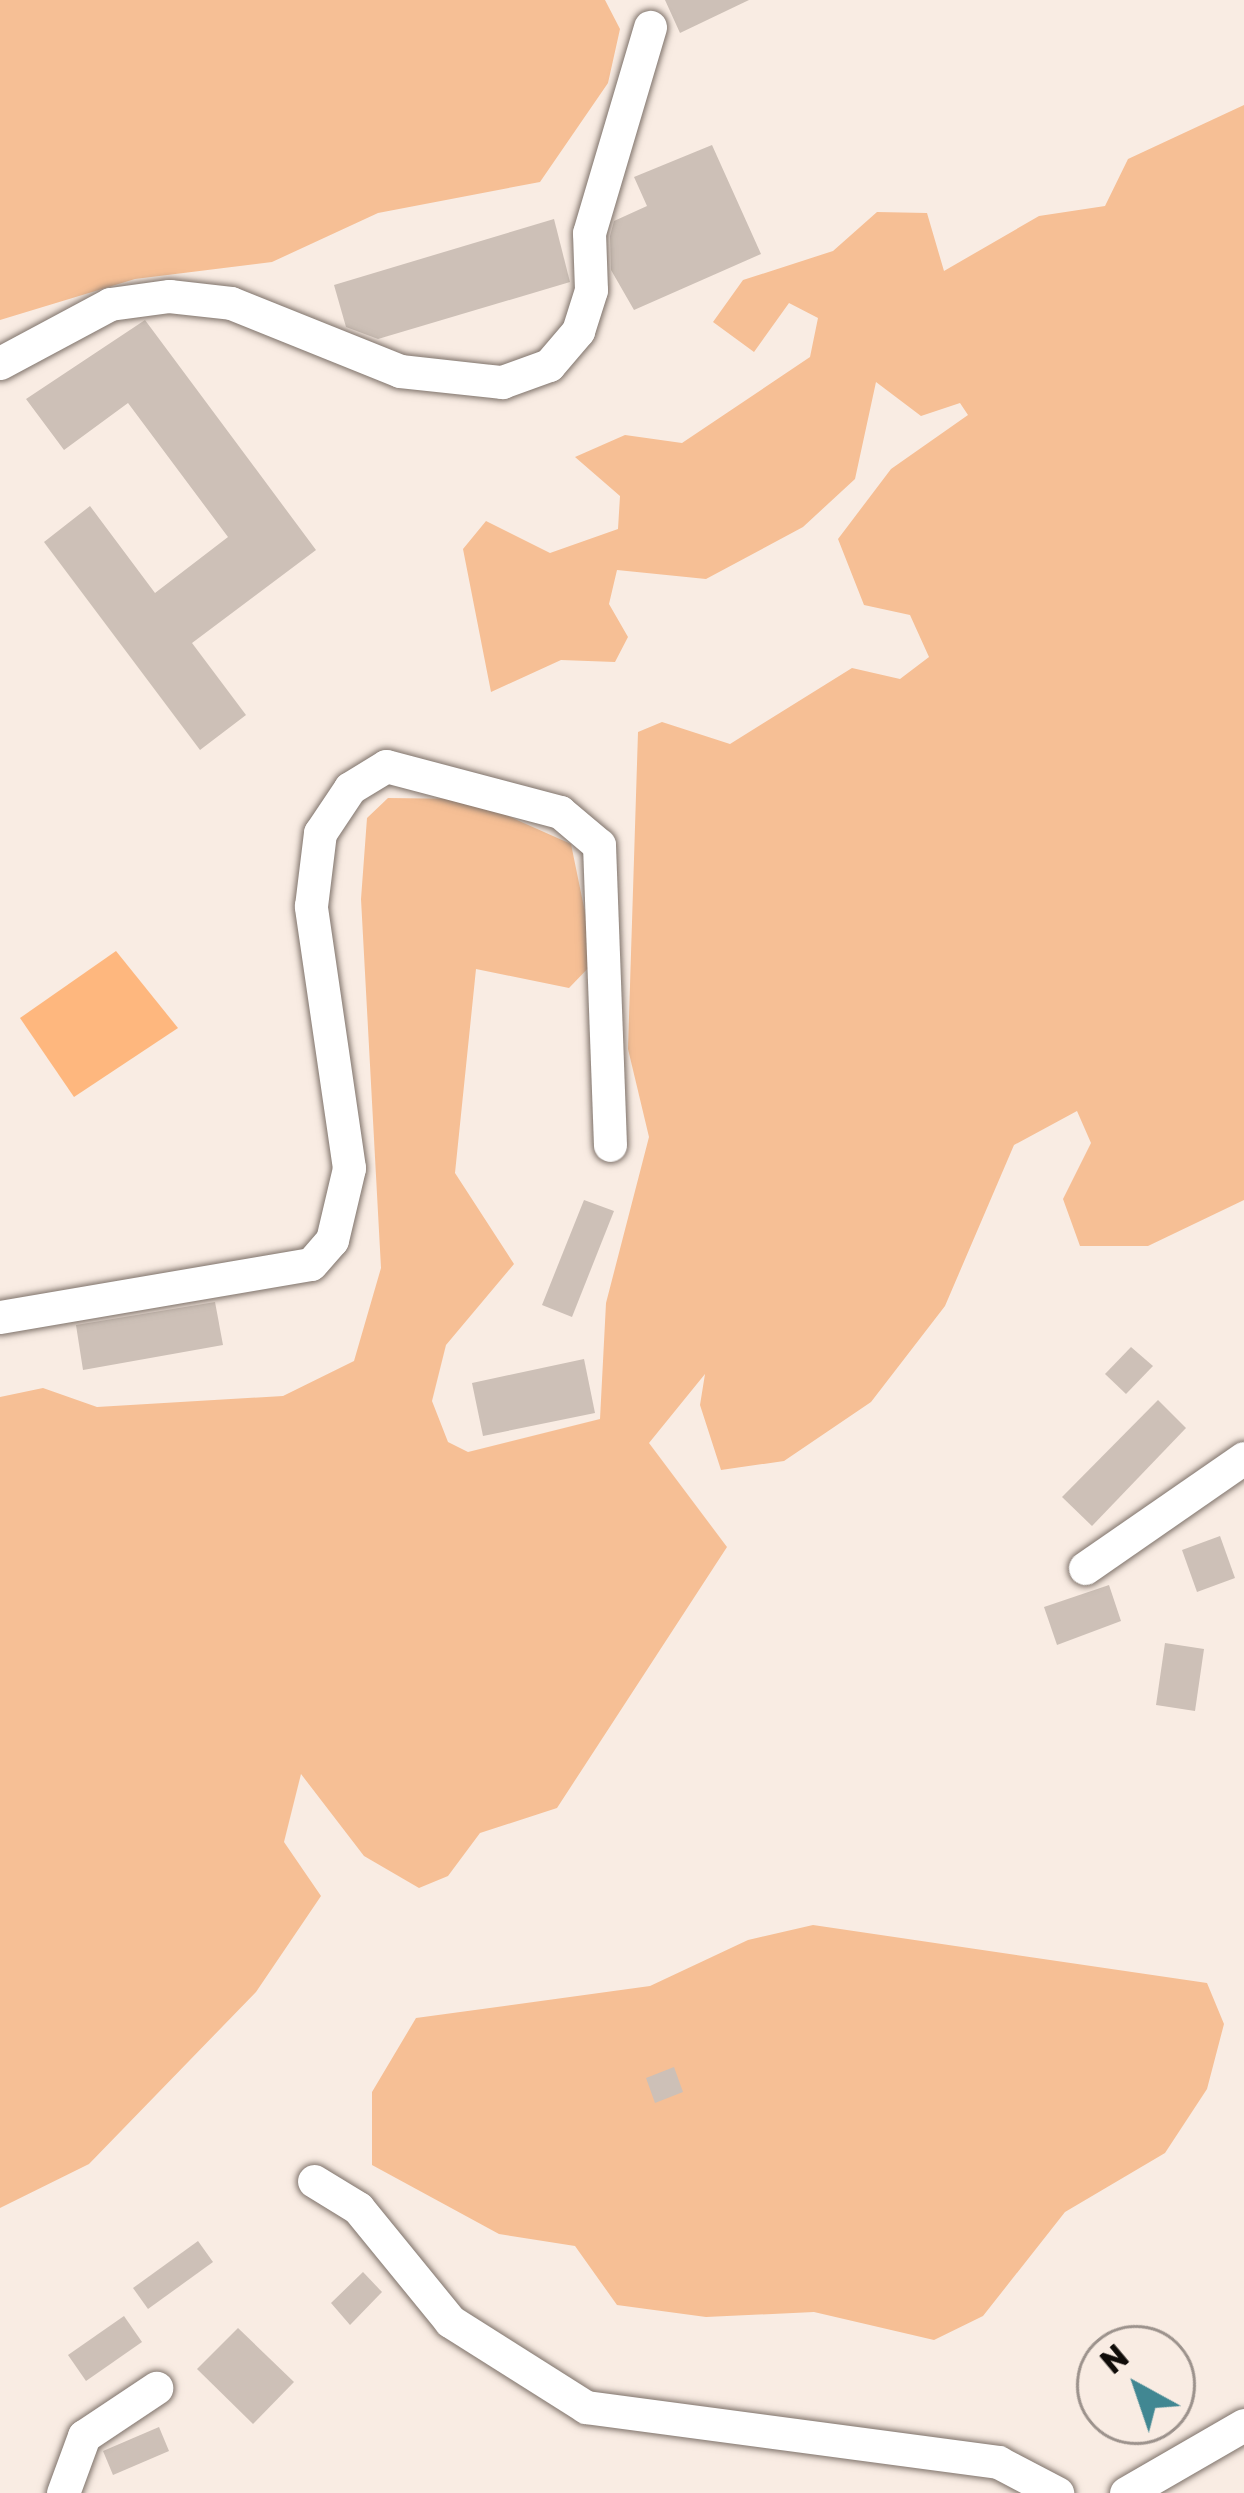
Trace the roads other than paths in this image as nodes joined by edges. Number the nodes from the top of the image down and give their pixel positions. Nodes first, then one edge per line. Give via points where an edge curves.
1 (650, 27) dead end
2 (0, 363) edge
3 (610, 1145) dead end
4 (0, 1318) edge
5 (1244, 1458) edge
6 (1085, 1568) dead end
7 (314, 2181) dead end
8 (156, 2388) dead end
9 (1244, 2425) edge
10 (63, 2493) edge
11 (1057, 2493) edge
12 (1126, 2493) edge

1 - 2 street via 593,214 591,290 578,331 548,365 502,382 400,371 231,302 169,296 110,304
3 - 4 street via 598,845 560,812 386,766 350,788 320,833 310,906 349,1168 332,1240 311,1264
5 - 6 street
7 - 11 street via 358,2208 450,2321 586,2407 998,2462
8 - 10 street via 84,2436
9 - 12 street

